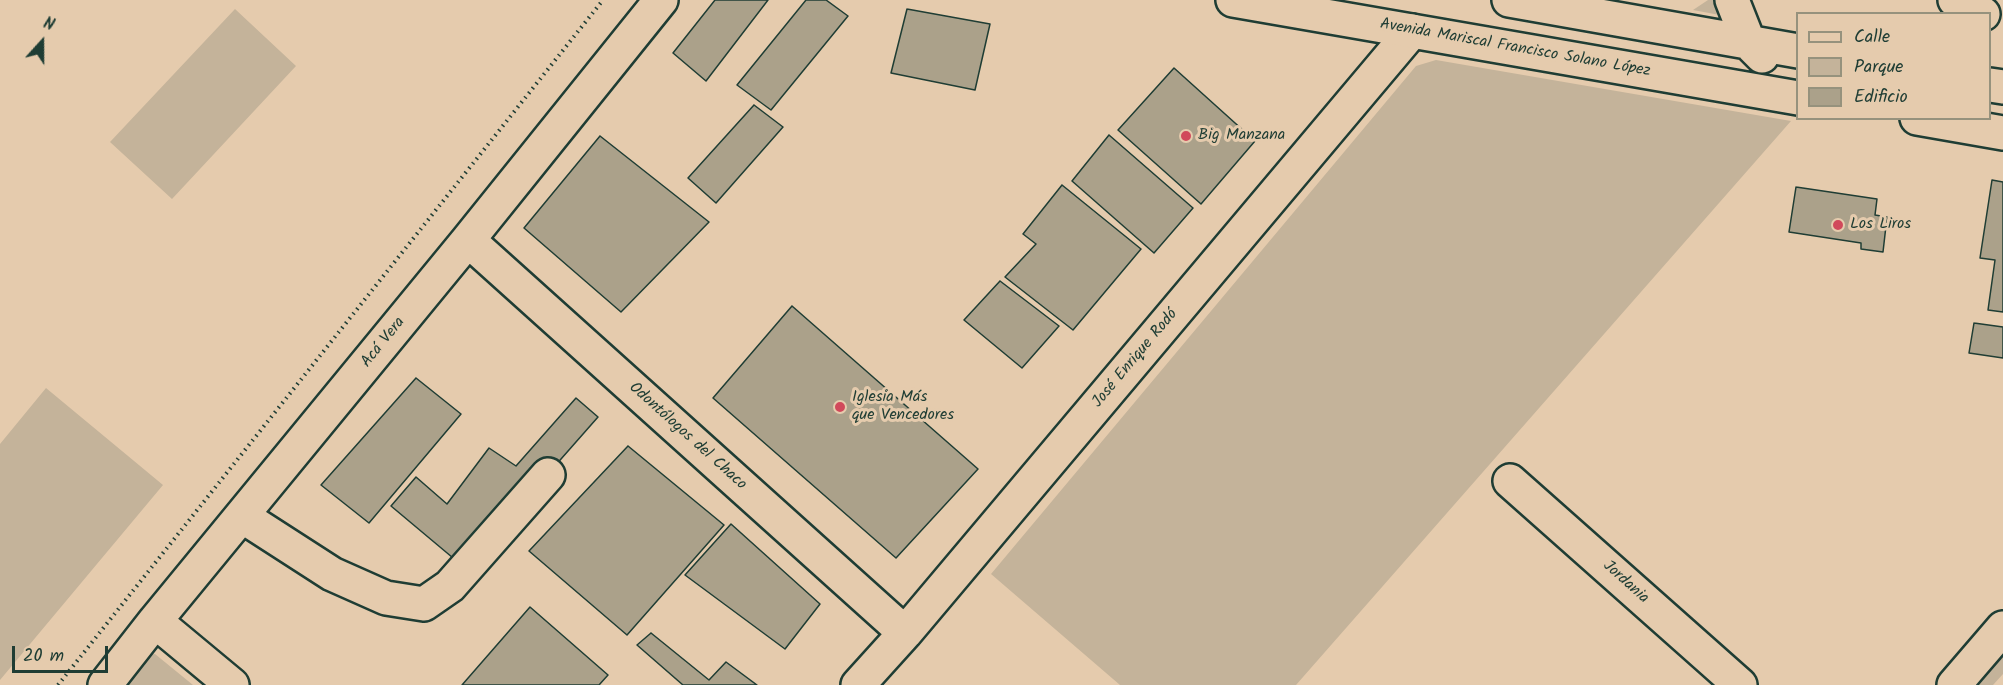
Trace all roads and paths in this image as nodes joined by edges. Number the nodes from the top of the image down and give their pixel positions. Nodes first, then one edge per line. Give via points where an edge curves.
1 (603, 0) edge
2 (661, 0) edge
3 (1233, 0) edge
4 (1609, 0) edge
5 (1732, 0) edge
6 (1955, 0) edge
7 (1513, 1) edge
8 (1979, 12) edge
9 (1412, 31) junction
10 (1749, 43) junction
11 (1796, 51) edge
12 (1796, 96) edge
13 (1796, 97) edge
14 (1928, 120) edge
15 (2003, 133) edge
16 (468, 240) junction
17 (548, 475) dead end
18 (1510, 481) dead end
19 (242, 516) junction
20 (155, 621) junction
21 (2003, 628) edge
22 (905, 633) junction
23 (58, 685) edge
24 (105, 685) edge
25 (232, 685) edge
26 (858, 685) edge
27 (1740, 685) edge
28 (1954, 685) edge

1 - 23 path
2 - 16 main road, Acá Vera
3 - 9 main road, Avenida Mariscal Francisco Solano López
4 - 7 main road via 1594,4
5 - 10 main road
6 - 8 main road
7 - 10 main road
9 - 13 main road, Avenida Mariscal Francisco Solano López
9 - 22 main road, José Enrique Rodó
10 - 11 main road
10 - 12 main road
14 - 15 main road
16 - 19 main road, Acá Vera
16 - 22 main road, Odontólogos del Chaco
17 - 19 main road via 450,586 424,604 386,598 332,574
18 - 27 main road, Jordania
19 - 20 main road, Acá Vera
20 - 24 main road, Acá Vera
20 - 25 main road
21 - 28 main road
22 - 26 main road, José Enrique Rodó

